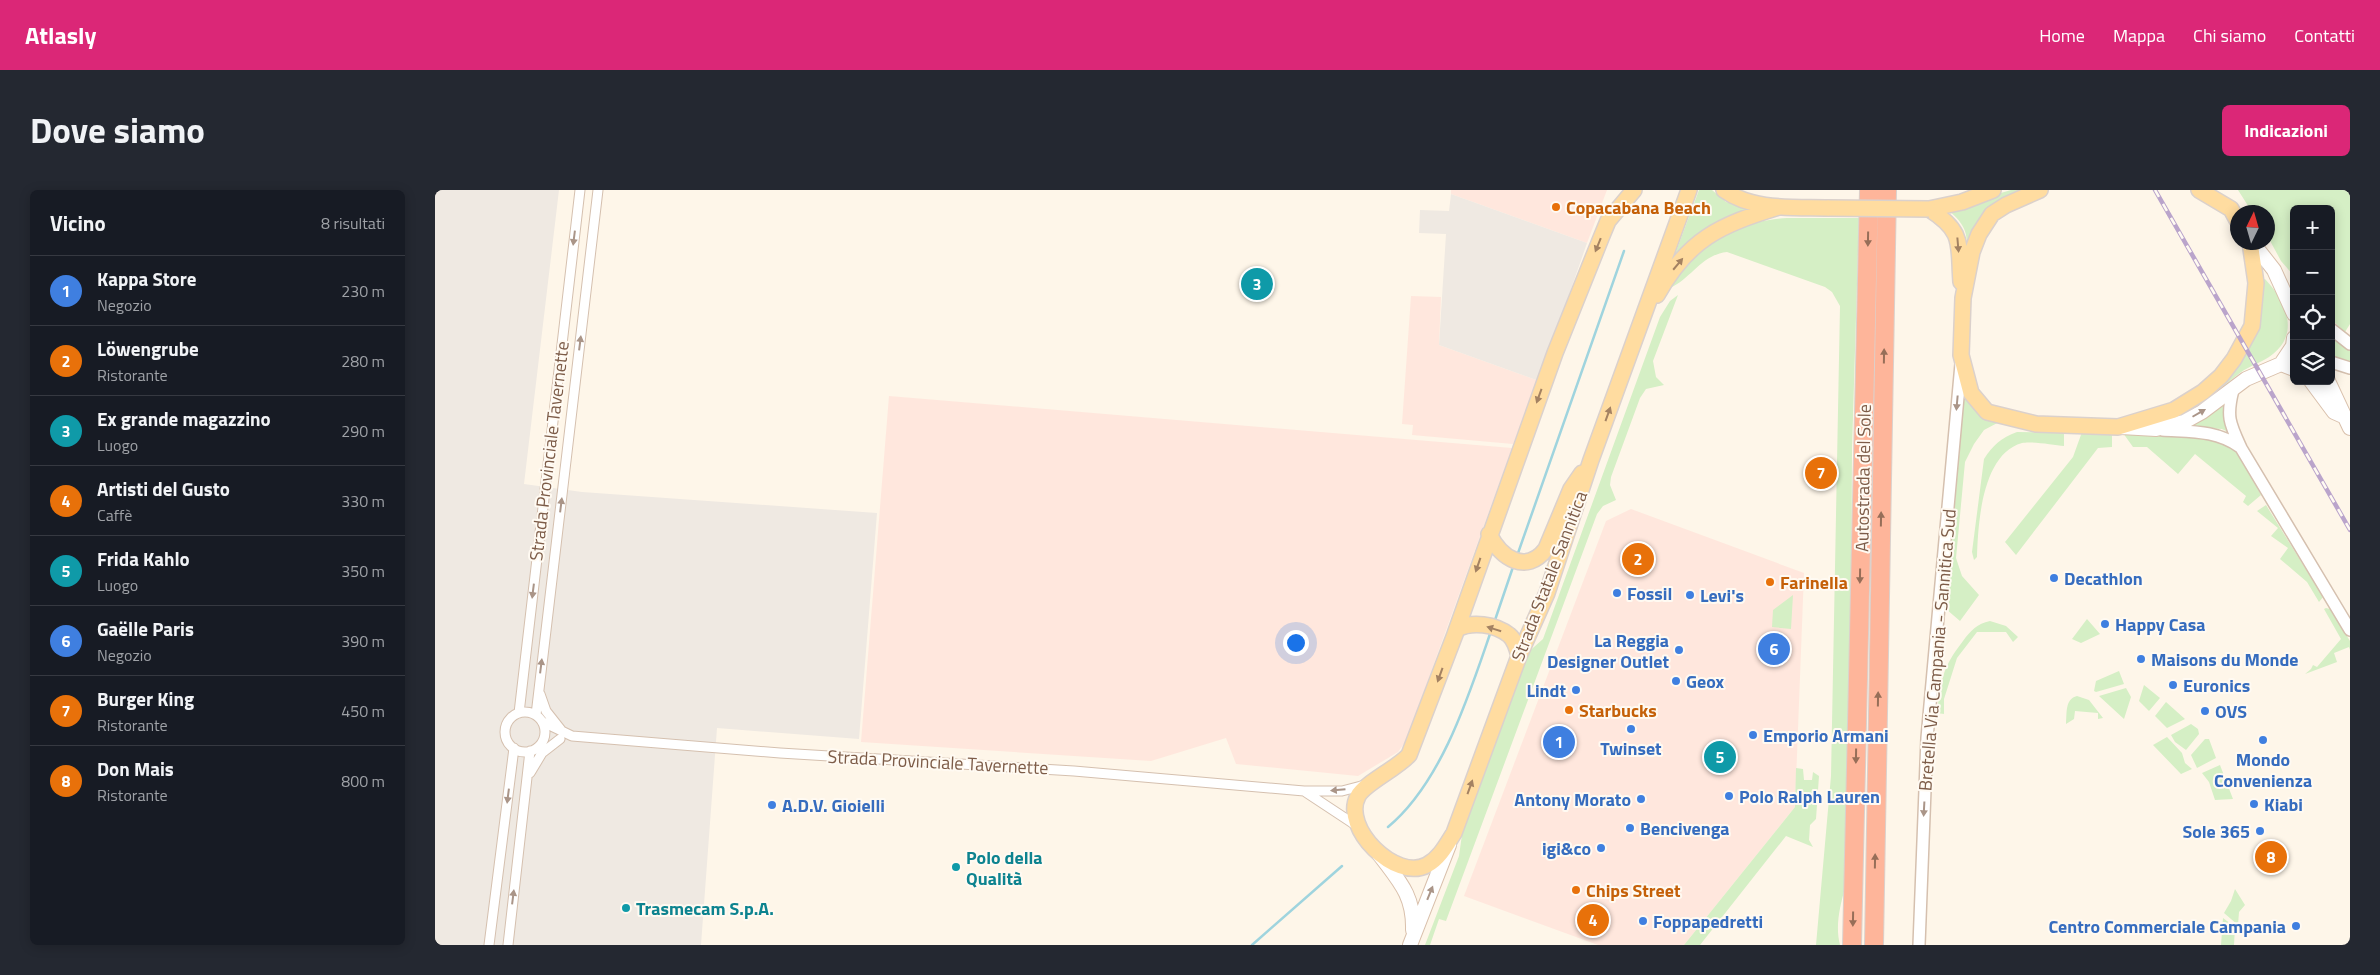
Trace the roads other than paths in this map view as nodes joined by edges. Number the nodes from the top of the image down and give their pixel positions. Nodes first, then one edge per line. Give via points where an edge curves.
1 (580, 190) edge
2 (598, 190) edge
3 (1619, 190) edge
4 (1634, 190) edge
5 (1689, 190) edge
6 (1724, 190) edge
7 (1869, 190) edge
8 (1887, 190) edge
9 (1993, 190) edge
10 (2040, 190) edge
11 (2199, 190) edge
12 (1779, 207) junction
13 (2230, 208) edge
14 (1929, 209) junction
15 (1608, 221) junction
16 (2252, 250) edge
17 (2258, 250) edge
18 (2274, 270) junction
19 (2290, 288) edge
20 (1963, 298) junction
21 (2290, 305) edge
22 (1643, 320) junction
23 (2335, 332) edge
24 (2294, 340) edge
25 (2350, 344) edge
26 (1961, 355) junction
27 (2335, 363) edge
28 (2289, 365) edge
29 (2350, 368) edge
30 (2314, 385) edge
31 (2330, 385) edge
32 (2233, 390) junction
33 (2347, 422) edge
34 (2118, 427) junction
35 (2155, 430) junction
36 (2241, 448) junction
37 (1591, 460) junction
38 (1489, 534) junction
39 (2350, 630) edge
40 (1455, 632) junction
41 (1519, 656) junction
42 (539, 687) junction
43 (519, 713) junction
44 (536, 715) junction
45 (543, 722) junction
46 (561, 735) junction
47 (513, 748) junction
48 (534, 749) junction
49 (527, 780) junction
50 (1372, 783) junction
51 (1304, 791) junction
52 (1357, 826) junction
53 (1454, 833) junction
54 (1379, 854) junction
55 (1411, 942) edge
56 (489, 945) edge
57 (508, 945) edge
58 (1852, 945) edge
59 (1874, 945) edge
60 (1919, 945) edge

1 -> 43 street, Strada Provinciale Tavernette
42 -> 2 street, Strada Provinciale Tavernette
3 - 15 main road
4 - 15 main road
5 - 22 main road, Strada Statale Sannitica
6 - 12 main road, Strada Statale Sannitica via 1733,197 1752,203
7 -> 58 highway, Autostrada del Sole
59 -> 8 highway, Autostrada del Sole
9 - 14 main road, Strada Statale Sannitica via 1962,202
10 - 20 main road via 2006,204 1992,214 1972,252
11 - 13 main road
12 - 14 main road, Strada Statale Sannitica, bridge
22 -> 12 main road, Strada Statale Sannitica via 1676,265 1696,244 1722,227
14 -> 20 main road via 1946,220 1959,240
15 -> 38 main road via 1555,353
16 - 34 main road via 2256,283 2252,326 2234,359 2221,376 2174,410
17 - 18 main road
18 - 19 street
18 - 21 main road
20 - 26 main road
37 -> 22 main road, Strada Statale Sannitica
23 - 25 street
24 - 28 main road
26 - 34 main road via 1971,393 1987,412 2036,424
26 -> 60 street, Bretella Via Campania - Sannitica Sud via 1927,738
27 - 29 street
28 - 32 main road via 2246,379
30 - 33 main road via 2334,412
31 - 33 main road
35 -> 32 main road via 2184,422
32 - 36 street via 2229,422
34 - 35 main road
35 - 36 street via 2214,434
36 - 39 street
37 - 38 main road via 1571,490 1540,557 1527,563 1515,560 1503,554
37 - 41 main road, Strada Statale Sannitica via 1547,593
38 -> 40 main road
41 -> 40 main road via 1516,643 1503,631 1471,624
40 -> 50 main road via 1409,755
53 -> 41 main road, Strada Statale Sannitica
42 - 44 street, Strada Provinciale Tavernette
42 - 46 street, Strada Provinciale Tavernette via 546,711
43 - 44 street
43 - 47 street, Strada Provinciale Tavernette via 506,726 506,738
44 - 45 street, Strada Provinciale Tavernette
45 - 46 street, Strada Provinciale Tavernette
45 - 48 street via 545,735
46 - 48 street
46 - 49 street via 542,753
46 - 51 street, Strada Provinciale Tavernette via 780,753 1074,771
47 - 48 street
47 -> 56 street, Strada Provinciale Tavernette
48 - 49 street
57 -> 49 street
50 -> 51 street, Strada Provinciale Tavernette via 1341,791
50 - 52 main road via 1357,797 1354,815
51 - 52 street, Strada Provinciale Tavernette
52 - 54 main road, Strada Statale Sannitica
53 - 54 main road, Strada Statale Sannitica via 1433,862 1419,868 1403,867
55 -> 53 main road, Strada Statale Sannitica
54 - 55 main road via 1403,886 1412,905

